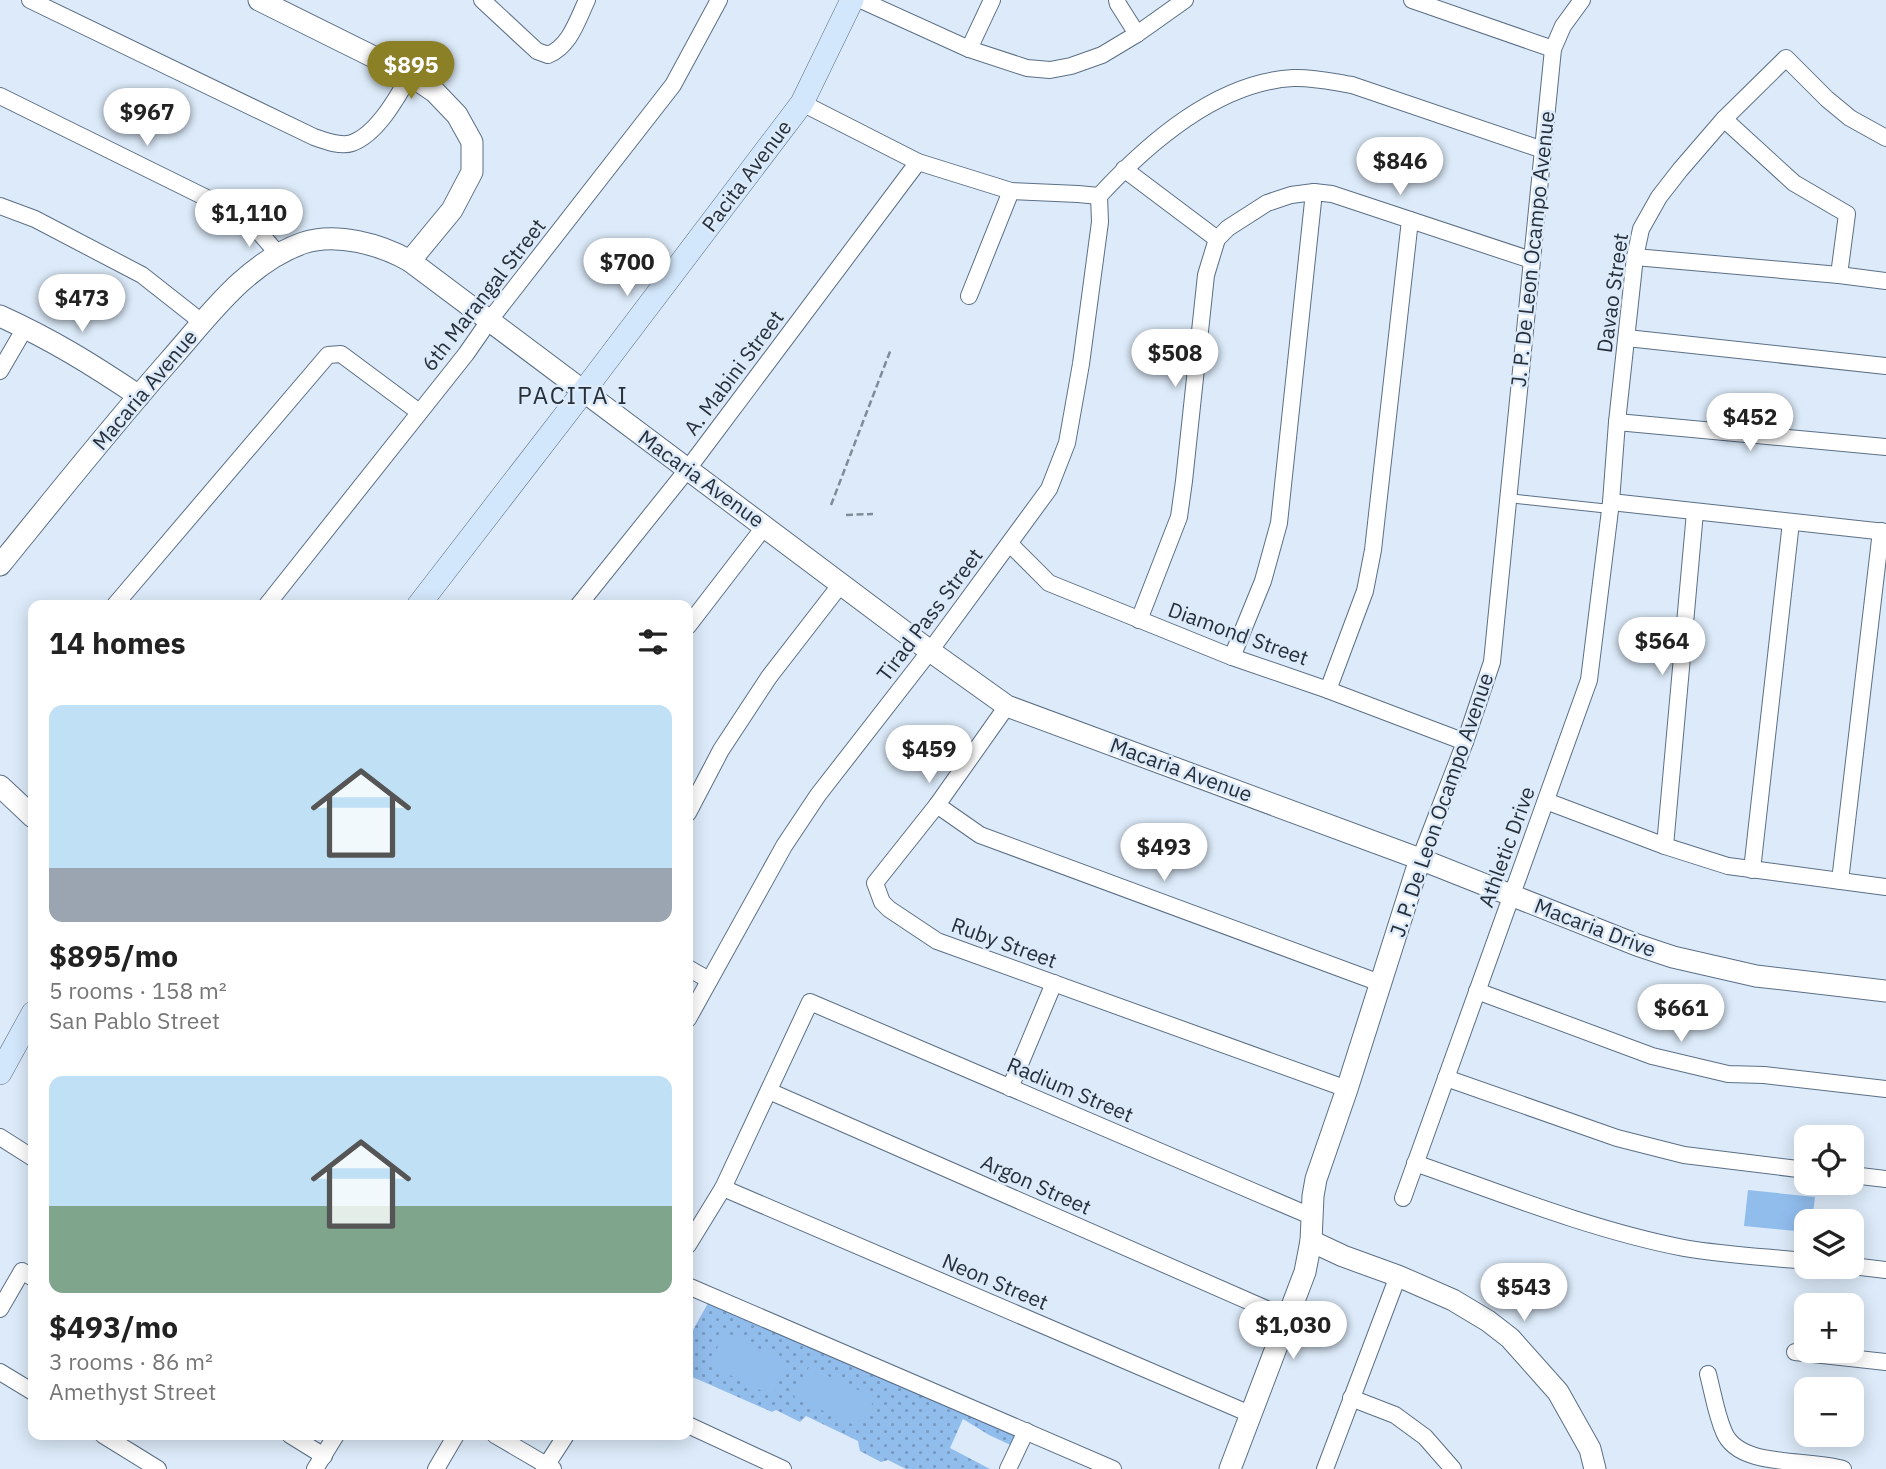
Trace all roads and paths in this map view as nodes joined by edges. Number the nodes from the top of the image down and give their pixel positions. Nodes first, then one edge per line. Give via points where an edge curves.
1 (30, 0) edge
2 (259, 0) edge
3 (482, 0) edge
4 (587, 0) edge
5 (719, 0) edge
6 (852, 0) edge
7 (862, 0) edge
8 (992, 0) edge
9 (1117, 0) edge
10 (1185, 0) edge
11 (1412, 0) edge
12 (1582, 0) edge
13 (1138, 34) junction
14 (970, 49) junction
15 (1553, 49) junction
16 (410, 75) junction
17 (0, 96) edge
18 (802, 103) junction
19 (1724, 119) junction
20 (1886, 138) edge
21 (1543, 150) junction
22 (918, 162) junction
23 (1125, 169) junction
24 (1011, 191) junction
25 (1314, 192) junction
26 (1099, 196) junction
27 (0, 206) edge
28 (1410, 220) junction
29 (1216, 239) junction
30 (278, 254) junction
31 (1635, 257) junction
32 (1531, 260) junction
33 (410, 261) junction
34 (1839, 275) junction
35 (1886, 281) edge
36 (969, 296) dead end
37 (0, 316) edge
38 (489, 321) junction
39 (202, 323) junction
40 (25, 327) junction
41 (1627, 338) junction
42 (891, 349) dead end
43 (1886, 366) edge
44 (0, 370) edge
45 (583, 392) junction
46 (139, 396) junction
47 (419, 412) junction
48 (1617, 422) junction
49 (1886, 447) edge
50 (687, 470) junction
51 (1508, 498) junction
52 (831, 505) dead end
53 (1610, 505) junction
54 (1695, 512) junction
55 (873, 514) dead end
56 (846, 515) dead end
57 (1791, 522) junction
58 (765, 526) junction
59 (1883, 532) edge
60 (1010, 544) junction
61 (0, 565) edge
62 (841, 584) junction
63 (119, 600) edge
64 (272, 600) edge
65 (423, 600) edge
66 (583, 600) edge
67 (693, 620) edge
68 (1139, 620) junction
69 (930, 651) junction
70 (1232, 657) junction
71 (1328, 690) junction
72 (1007, 706) junction
73 (1465, 741) junction
74 (0, 786) edge
75 (1546, 801) junction
76 (693, 803) edge
77 (937, 805) junction
78 (28, 812) edge
79 (1665, 846) junction
80 (1420, 859) junction
81 (1752, 870) junction
82 (1840, 881) junction
83 (1886, 887) edge
84 (1511, 896) junction
85 (693, 971) edge
86 (709, 980) junction
87 (1054, 983) junction
88 (1380, 983) junction
89 (1477, 991) junction
90 (1886, 991) edge
91 (693, 1010) edge
92 (28, 1022) edge
93 (0, 1073) edge
94 (1446, 1078) junction
95 (1010, 1088) junction
96 (1348, 1089) junction
97 (1886, 1089) edge
98 (769, 1091) junction
99 (0, 1137) edge
100 (28, 1155) edge
101 (1415, 1163) junction
102 (1794, 1169) edge
103 (1864, 1176) edge
104 (1886, 1179) edge
105 (723, 1188) junction
106 (1403, 1198) dead end
107 (1313, 1217) junction
108 (693, 1237) edge
109 (1311, 1241) junction
110 (1794, 1260) edge
111 (1864, 1267) edge
112 (1886, 1270) edge
113 (28, 1275) edge
114 (1398, 1276) junction
115 (693, 1288) edge
116 (0, 1309) edge
117 (1287, 1318) junction
118 (1864, 1360) edge
119 (1886, 1362) edge
120 (0, 1372) edge
121 (1708, 1374) dead end
122 (28, 1389) edge
123 (1351, 1398) junction
124 (1250, 1414) junction
125 (693, 1427) edge
126 (1026, 1431) junction
127 (111, 1440) edge
128 (296, 1440) edge
129 (333, 1440) edge
130 (453, 1440) edge
131 (503, 1440) edge
132 (563, 1440) edge
133 (320, 1462) edge
134 (548, 1468) edge
135 (158, 1469) edge
136 (436, 1469) edge
137 (783, 1469) edge
138 (1008, 1469) edge
139 (1113, 1469) edge
140 (1230, 1469) edge
141 (1325, 1469) edge
142 (1453, 1469) edge
143 (1595, 1469) edge
144 (1843, 1469) edge

1 - 16 street via 333,143 351,143 374,128
2 - 16 street
3 - 4 street via 537,51 548,55 568,40
5 - 38 street, 6th Marangal Street via 673,85
6 - 18 main road, Pacita Avenue
7 - 14 street
8 - 14 street
9 - 13 street
10 - 13 street
11 - 15 street
12 - 15 street, J. P. De Leon Ocampo Avenue
13 - 14 street via 1102,55 1050,70 1027,68
15 - 21 street, J. P. De Leon Ocampo Avenue
16 - 33 street via 457,115 472,142 472,172 452,210
17 - 30 street via 241,215
18 - 22 street
18 - 45 main road, Pacita Avenue
19 - 20 street, Davao Street via 1786,58 1850,118
19 - 31 street, Davao Street via 1659,197 1642,229
19 - 34 street via 1794,183 1847,214
21 - 23 street via 1352,85 1293,78 1256,84 1225,97 1174,126
21 - 32 street, J. P. De Leon Ocampo Avenue
22 - 24 street
22 - 50 street, A. Mabini Street
23 - 26 street
23 - 29 street
24 - 26 street
24 - 36 street
25 - 28 street
25 - 29 street via 1267,203
25 - 70 street via 1279,523 1263,581
26 - 60 street, Tirad Pass Street via 1100,222 1067,443 1049,489
27 - 39 street via 35,219 142,275
28 - 32 street
28 - 71 street via 1373,550 1364,591
29 - 68 street via 1206,275 1179,517
30 - 33 street, Macaria Avenue via 323,239 364,242
30 - 39 street, Macaria Avenue via 245,277
31 - 34 street
31 - 41 street, Davao Street
32 - 51 street, J. P. De Leon Ocampo Avenue
33 - 38 street, Macaria Avenue
34 - 35 street
37 - 40 street
38 - 45 street, Macaria Avenue
38 - 47 street, 6th Marangal Street
39 - 46 street, Macaria Avenue
40 - 44 street
40 - 46 street
41 - 43 street
41 - 48 street, Davao Street
42 - 52 path
45 - 50 street, Macaria Avenue
45 - 65 main road, Pacita Avenue
46 - 61 street, Macaria Avenue
47 - 63 street via 341,354 328,355
47 - 64 street, 6th Marangal Street
48 - 49 street
48 - 53 street, Davao Street
50 - 58 street, Macaria Avenue
50 - 66 street, A. Mabini Street
51 - 53 lane
51 - 73 street, J. P. De Leon Ocampo Avenue via 1492,662
53 - 54 street
53 - 75 street, Athletic Drive via 1589,680
54 - 57 street
54 - 79 street
55 - 56 path
57 - 59 street
57 - 81 street
58 - 62 street, Macaria Avenue
58 - 67 street
59 - 82 street
60 - 68 street, Diamond Street via 1049,583
60 - 69 street, Tirad Pass Street
62 - 69 street, Macaria Avenue
62 - 76 street via 769,677 721,750
68 - 70 street, Diamond Street
69 - 72 street, Macaria Avenue
69 - 86 street, Tirad Pass Street via 783,846
70 - 71 street, Diamond Street
71 - 73 street, Diamond Street
72 - 77 street, Ruby Street
72 - 80 street, Macaria Avenue
73 - 80 street, J. P. De Leon Ocampo Avenue
74 - 78 street
75 - 79 street
75 - 84 street, Athletic Drive
77 - 87 street, Ruby Street via 875,883 882,902 937,941
77 - 88 street via 980,835
79 - 81 street
80 - 84 street, Macaria Avenue
80 - 88 street, J. P. De Leon Ocampo Avenue
81 - 82 street
82 - 83 street
84 - 89 street, Athletic Drive
84 - 90 street, Macaria Drive via 1673,957 1756,976
85 - 86 street
86 - 91 street, Tirad Pass Street
87 - 95 street
87 - 96 street, Ruby Street
88 - 96 street, J. P. De Leon Ocampo Avenue
89 - 94 street, Athletic Drive
89 - 97 street via 1652,1056 1728,1074
92 - 93 main road
94 - 101 street, Athletic Drive
94 - 102 street via 1617,1138 1684,1155
95 - 98 street, Radium Street via 810,1002
95 - 107 street, Radium Street
96 - 107 street, J. P. De Leon Ocampo Avenue via 1316,1179
98 - 105 street
98 - 117 street, Argon Street
99 - 100 street
101 - 106 street, Athletic Drive
101 - 110 street via 1586,1223 1685,1248
103 - 104 street
105 - 108 street
105 - 124 street, Neon Street
107 - 109 street, J. P. De Leon Ocampo Avenue
109 - 114 street
109 - 117 street, J. P. De Leon Ocampo Avenue
111 - 112 street
113 - 116 street via 22,1271
114 - 123 street
114 - 143 street via 1453,1300 1510,1338 1558,1392 1590,1449
115 - 126 street
117 - 124 street, J. P. De Leon Ocampo Avenue
118 - 119 street
120 - 122 street
121 - 144 street via 1724,1434 1734,1446 1751,1456
123 - 141 street
123 - 142 street via 1395,1415 1425,1437
124 - 140 street, J. P. De Leon Ocampo Avenue
125 - 137 street
126 - 138 street
126 - 139 street
127 - 135 street
128 - 133 street
129 - 133 street
130 - 136 street
131 - 134 street
132 - 134 street

